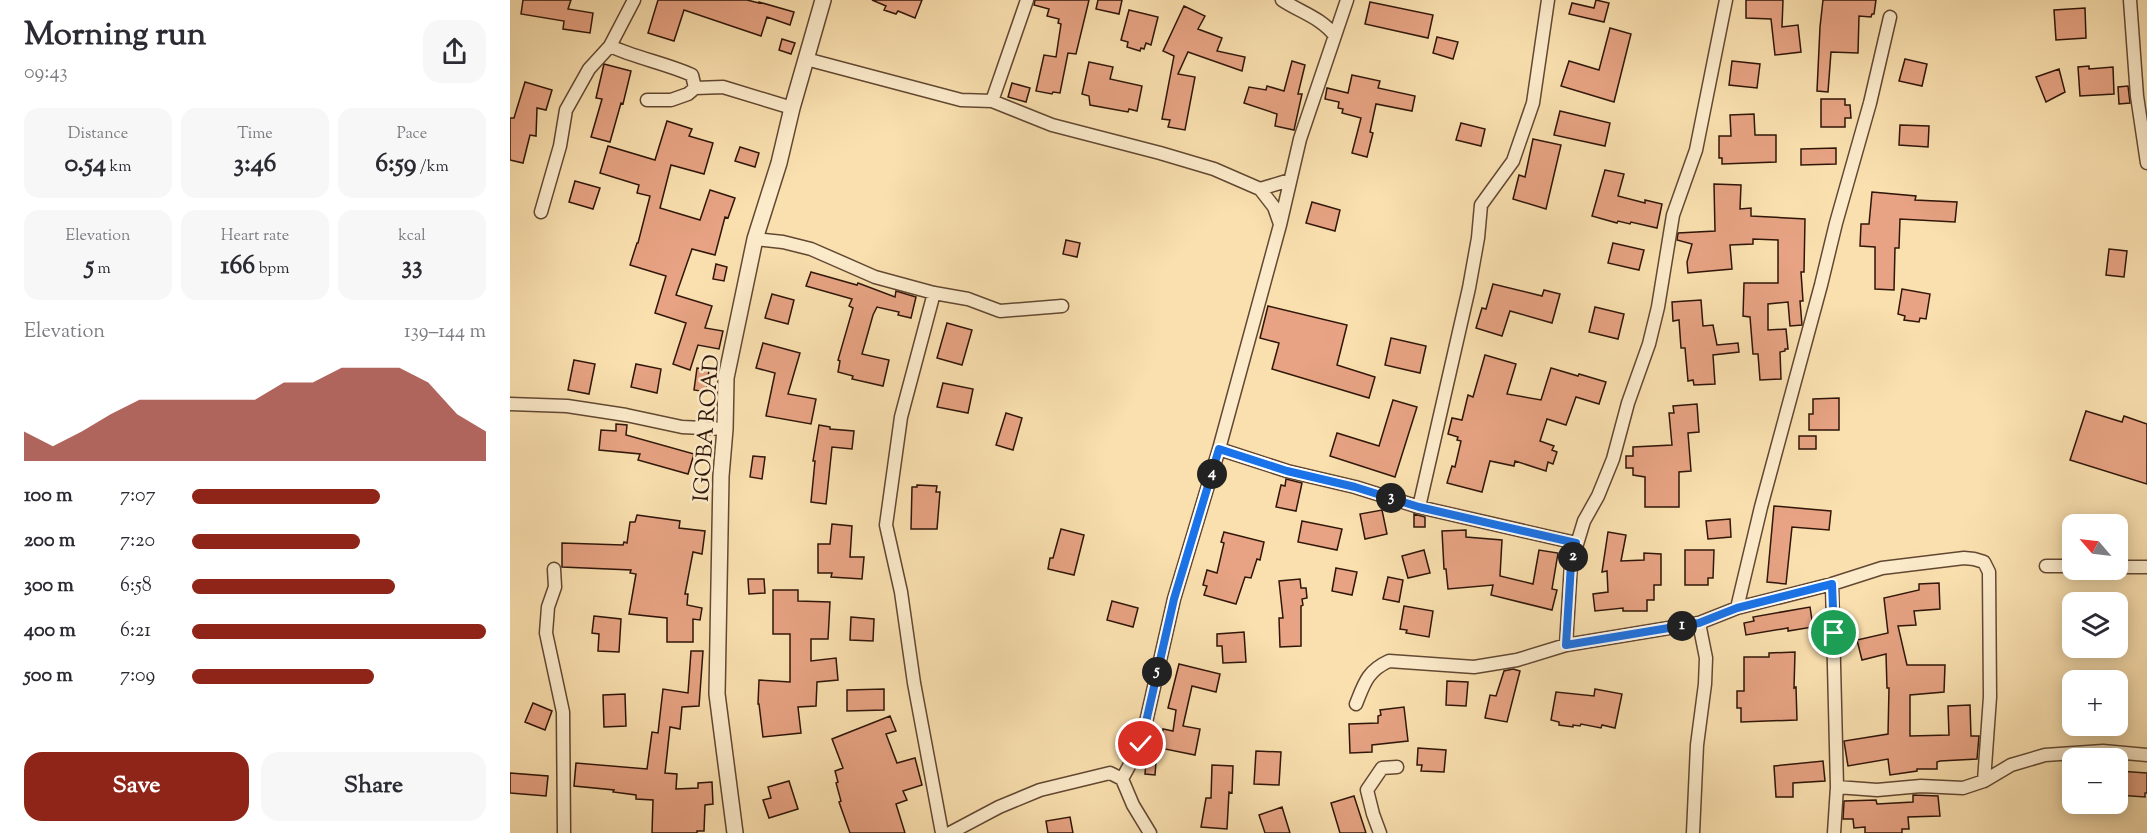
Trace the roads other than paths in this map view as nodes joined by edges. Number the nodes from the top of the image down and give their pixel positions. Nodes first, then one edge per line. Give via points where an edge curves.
1 (634, 0) edge
2 (823, 0) edge
3 (1027, 0) edge
4 (1282, 0) edge
5 (1347, 0) edge
6 (1548, 0) edge
7 (1726, 0) edge
8 (2130, 0) edge
9 (1890, 16) dead end
10 (1335, 36) junction
11 (610, 46) junction
12 (806, 59) junction
13 (695, 88) junction
14 (647, 100) dead end
15 (992, 101) junction
16 (792, 108) junction
17 (2147, 164) edge
18 (1290, 180) junction
19 (1260, 189) junction
20 (541, 212) dead end
21 (1280, 225) junction
22 (755, 239) junction
23 (934, 293) junction
24 (1062, 306) dead end
25 (510, 404) edge
26 (725, 429) junction
27 (1219, 449) junction
28 (1419, 507) junction
29 (1576, 543) junction
30 (2046, 566) dead end
31 (2062, 566) edge
32 (2128, 567) edge
33 (2147, 567) edge
34 (554, 569) dead end
35 (1832, 584) junction
36 (1737, 608) junction
37 (1699, 623) junction
38 (1566, 645) junction
39 (1356, 704) dead end
40 (2147, 755) edge
41 (1397, 767) dead end
42 (1122, 779) junction
43 (1984, 781) junction
44 (1837, 787) junction
45 (564, 833) edge
46 (735, 833) edge
47 (942, 833) edge
48 (950, 833) edge
49 (1150, 833) edge
50 (1380, 833) edge
51 (1693, 833) edge
52 (1834, 833) edge

1 - 11 street
2 - 12 street, IGOBA ROAD
3 - 15 street
4 - 10 street via 1328,27
5 - 10 street
6 - 28 street via 1533,103 1513,161 1481,205 1469,288
7 - 29 street via 1696,150 1673,215 1649,344 1613,459
8 - 17 street
9 - 36 street
10 - 18 street
11 - 13 street via 692,75
11 - 20 street via 589,69 566,110
12 - 15 street via 961,100
12 - 16 street, IGOBA ROAD
13 - 14 street via 671,100
13 - 16 street via 723,87
15 - 19 street via 1052,125 1161,153
16 - 22 street, IGOBA ROAD
18 - 19 street
18 - 21 street
19 - 21 street via 1274,207
21 - 27 street
22 - 23 street via 812,249 875,277
22 - 26 street, IGOBA ROAD via 726,378
23 - 24 street via 968,299 1000,311
23 - 47 street via 901,417 886,525 902,592 914,683
25 - 26 street via 567,406 682,428
26 - 46 street, IGOBA ROAD via 717,694
27 - 28 street
27 - 42 street via 1174,599 1141,744
28 - 29 street
29 - 38 street
30 - 31 street
32 - 33 street
34 - 45 street via 555,587 548,607 546,633 563,712
35 - 36 street
35 - 43 street via 1882,568 1964,558 1984,562 1989,572 1990,697
35 - 44 street
36 - 37 street
37 - 38 street
37 - 51 street via 1706,658
38 - 39 street via 1517,660 1474,667 1389,661 1369,675
40 - 43 street via 2103,751 2045,755 2011,765
41 - 50 street via 1382,768 1367,790
42 - 48 street via 1110,773 1040,790
42 - 49 street
43 - 44 street via 1963,788
44 - 52 street

